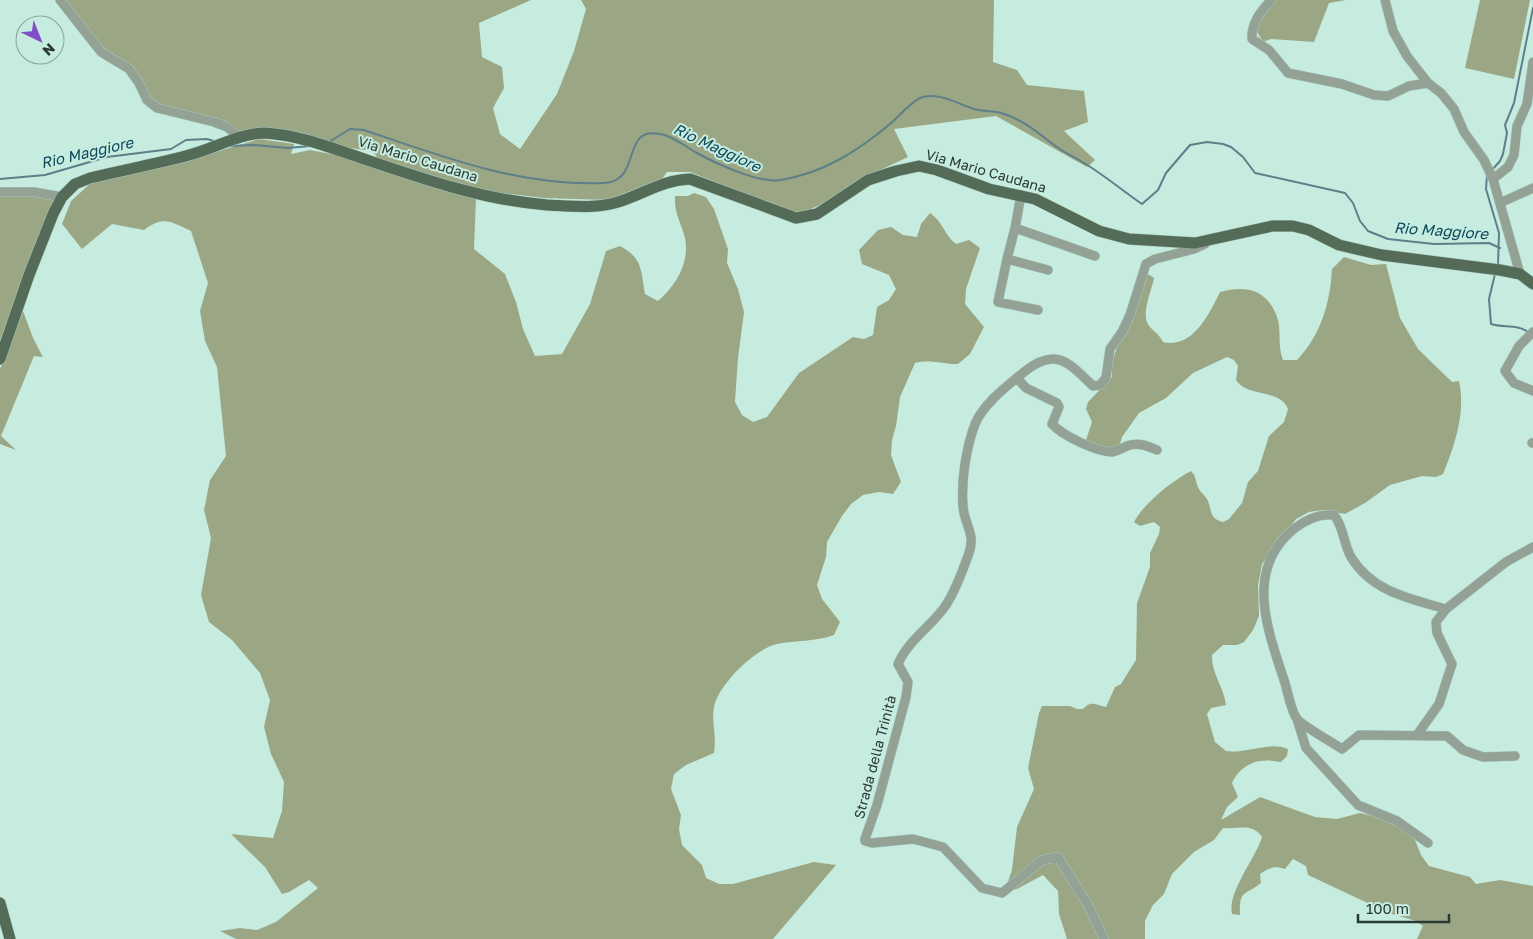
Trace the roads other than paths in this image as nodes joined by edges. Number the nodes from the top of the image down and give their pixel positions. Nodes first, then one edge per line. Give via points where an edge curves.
1 (60, 0) edge
2 (1271, 0) edge
3 (1385, 0) edge
4 (1533, 62) edge
5 (1428, 83) junction
6 (1530, 102) edge
7 (240, 138) junction
8 (1491, 175) junction
9 (1533, 188) edge
10 (0, 192) edge
11 (1021, 196) junction
12 (62, 197) junction
13 (1500, 204) junction
14 (1015, 228) junction
15 (1212, 241) junction
16 (1095, 256) dead end
17 (1007, 259) junction
18 (1048, 270) dead end
19 (1520, 274) junction
20 (1533, 284) edge
21 (1038, 310) dead end
22 (1531, 334) edge
23 (0, 359) edge
24 (1017, 378) junction
25 (1533, 391) edge
26 (1158, 450) dead end
27 (1533, 547) edge
28 (1446, 609) junction
29 (1297, 719) junction
30 (1417, 735) junction
31 (1515, 756) dead end
32 (1428, 844) dead end
33 (0, 903) edge
34 (10, 939) edge
35 (1104, 939) edge

1 - 7 street via 101,52 129,69 152,104 168,112 186,113 227,127
2 - 5 street via 1255,21 1252,39 1269,50 1288,73 1388,96 1409,86
3 - 5 street via 1393,30 1407,56
4 - 6 street
5 - 8 street via 1454,109 1464,132
6 - 8 street via 1517,126 1514,155 1508,167
7 - 11 main road, Via Mario Caudana via 283,135 439,184 545,204 598,206 618,202 658,184 690,179 796,218 817,214 868,180 919,166
7 - 12 main road, Via Mario Caudana via 189,155 90,178 75,184
8 - 13 street
9 - 13 street
10 - 12 street via 34,192
11 - 14 street
11 - 15 main road, Via Mario Caudana via 1129,240
12 - 23 main road, Via Mario Caudana via 29,275
13 - 19 street
14 - 16 street
14 - 17 street
15 - 19 main road, Via Mario Caudana via 1272,226 1293,226 1309,230 1338,245 1382,255
15 - 24 street, Strada della Trinità via 1146,264 1130,315 1110,349 1106,378 1100,385 1093,386 1069,362 1058,358 1042,360
17 - 18 street
17 - 21 street via 998,302
19 - 20 main road, Via Mario Caudana
22 - 25 street via 1519,346 1505,372 1514,383
24 - 26 street via 1026,388 1057,403 1059,406 1052,424 1059,431 1106,451 1115,452 1128,445
24 - 35 street, Strada della Trinità via 986,407 975,423 966,462 963,507 972,534 970,552 946,604 898,664 908,682 906,697 878,805 865,841 913,839 943,847 982,888 1002,893 1042,860 1058,857 1088,905
27 - 28 street via 1506,562
28 - 29 street via 1406,598 1380,586 1351,556 1334,515 1324,513 1304,521 1288,534 1265,570 1263,594 1266,625
28 - 30 street via 1436,622 1437,633 1452,664 1439,704
29 - 30 street via 1342,749 1359,735
29 - 32 street via 1306,748 1358,804 1396,821
30 - 31 street via 1447,736 1463,750 1483,758
33 - 34 main road

